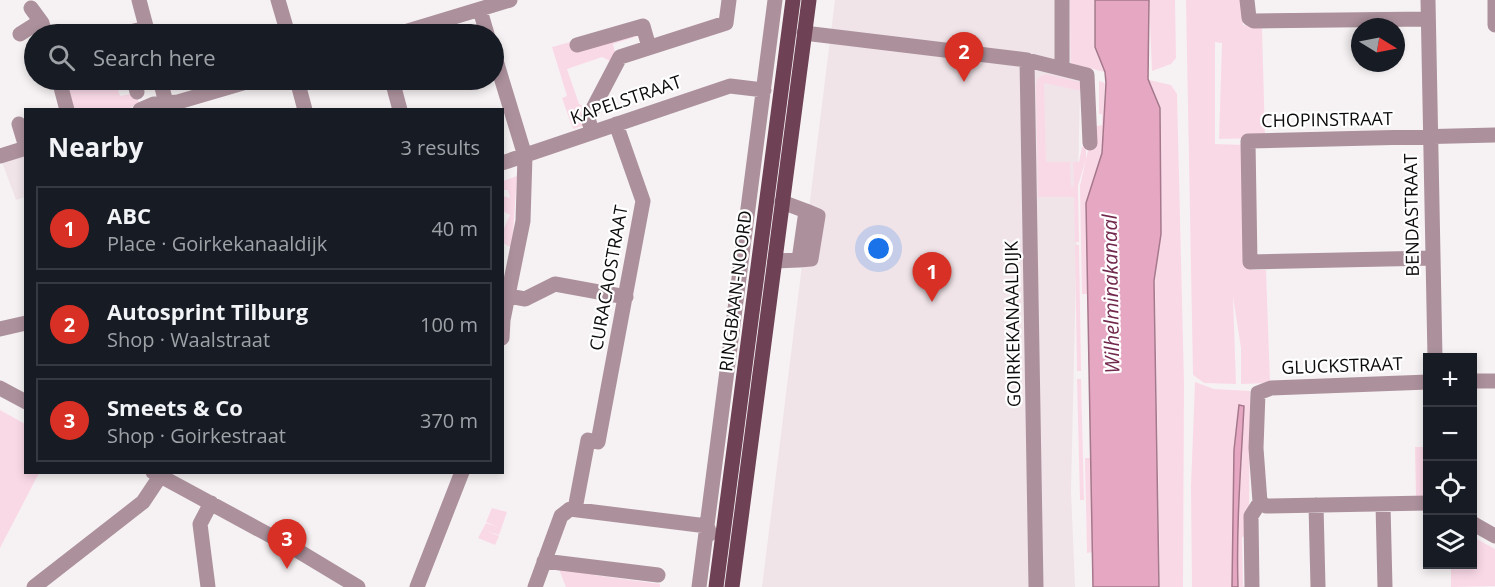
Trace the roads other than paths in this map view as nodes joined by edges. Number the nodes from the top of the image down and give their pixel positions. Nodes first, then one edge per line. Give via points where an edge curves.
1 (139, 0) edge
2 (278, 0) edge
3 (510, 0) edge
4 (729, 0) edge
5 (775, 0) edge
6 (793, 0) edge
7 (808, 0) edge
8 (1062, 0) edge
9 (1247, 0) edge
10 (1428, 0) edge
11 (1495, 0) edge
12 (31, 8) dead end
13 (480, 10) junction
14 (1428, 19) junction
15 (40, 24) edge
16 (145, 24) edge
17 (285, 24) edge
18 (432, 24) edge
19 (485, 24) edge
20 (1495, 25) edge
21 (24, 33) edge
22 (804, 33) junction
23 (20, 34) dead end
24 (577, 45) dead end
25 (649, 47) junction
26 (1027, 60) junction
27 (1062, 68) junction
28 (504, 87) edge
29 (62, 90) edge
30 (163, 90) edge
31 (221, 90) edge
32 (300, 90) edge
33 (395, 90) edge
34 (764, 90) junction
35 (167, 106) edge
36 (66, 108) edge
37 (304, 108) edge
38 (400, 108) edge
39 (19, 124) dead end
40 (616, 124) junction
41 (592, 132) junction
42 (1495, 135) edge
43 (1431, 138) junction
44 (24, 140) edge
45 (1090, 143) dead end
46 (24, 148) edge
47 (0, 156) edge
48 (525, 156) junction
49 (504, 162) edge
50 (782, 202) junction
51 (1433, 258) junction
52 (775, 261) junction
53 (626, 297) junction
54 (506, 300) edge
55 (504, 319) edge
56 (24, 323) edge
57 (0, 329) edge
58 (1435, 353) edge
59 (1477, 381) edge
60 (1495, 381) edge
61 (1423, 382) edge
62 (0, 388) edge
63 (24, 401) edge
64 (159, 474) edge
65 (461, 474) edge
66 (1260, 502) junction
67 (211, 503) junction
68 (1423, 503) edge
69 (1316, 505) junction
70 (1383, 505) junction
71 (575, 509) junction
72 (1477, 525) edge
73 (707, 526) junction
74 (1495, 536) edge
75 (721, 553) junction
76 (544, 561) junction
77 (658, 575) dead end
78 (34, 587) edge
79 (208, 587) edge
80 (358, 587) edge
81 (417, 587) edge
82 (535, 587) edge
83 (699, 587) edge
84 (716, 587) edge
85 (732, 587) edge
86 (1036, 587) edge
87 (1252, 587) edge
88 (1318, 587) edge
89 (1385, 587) edge

1 - 16 street
2 - 17 street
3 - 13 street
4 - 25 street via 726,23
5 - 34 street, RINGBAAN-NOORD
6 - 75 main road, RINGBAAN-NOORD
7 - 22 main road, RINGBAAN-NOORD
8 - 27 street
9 - 14 street via 1249,18 1254,21
10 - 14 street, BENDASTRAAT
11 - 20 street
12 - 15 street
13 - 18 street
13 - 19 street
14 - 43 street, BENDASTRAAT
21 - 23 street
22 - 26 street
22 - 50 main road, RINGBAAN-NOORD
24 - 25 street via 643,26
25 - 41 street via 620,57 588,118
26 - 27 street
26 - 86 street, GOIRKEKANAALDIJK
27 - 45 street via 1087,75
28 - 48 street
29 - 36 street
30 - 35 street
31 - 35 street
32 - 37 street
33 - 38 street
34 - 40 street, KAPELSTRAAT via 730,86
34 - 73 street, RINGBAAN-NOORD
39 - 44 street
40 - 41 street, KAPELSTRAAT
40 - 53 street, CURACAOSTRAAT via 643,201
41 - 48 street, KAPELSTRAAT
42 - 43 street, CHOPINSTRAAT
43 - 51 street, BENDASTRAAT
43 - 51 street, CHOPINSTRAAT via 1248,141 1250,262
46 - 47 street
48 - 49 street, KAPELSTRAAT
48 - 54 street via 523,221
50 - 52 main road, RINGBAAN-NOORD
50 - 52 street via 818,216 811,259
51 - 58 street, BENDASTRAAT
52 - 85 main road, RINGBAAN-NOORD
53 - 54 street via 555,284 525,299
53 - 71 street, CURACAOSTRAAT via 598,442 588,440
54 - 55 street
56 - 57 street
59 - 60 street
61 - 66 street, GLUCKSTRAAT via 1271,387 1258,393 1256,448
62 - 63 street
64 - 67 street
64 - 78 street via 143,502
65 - 81 street
66 - 69 street via 1266,506
66 - 87 street via 1251,516
67 - 79 street via 200,524
67 - 80 street
68 - 70 street
69 - 70 street
69 - 88 street
70 - 89 street
71 - 73 street
71 - 76 street via 561,516
72 - 74 street
73 - 75 street
73 - 83 street, RINGBAAN-NOORD
75 - 84 main road, RINGBAAN-NOORD
76 - 77 street
76 - 82 street

